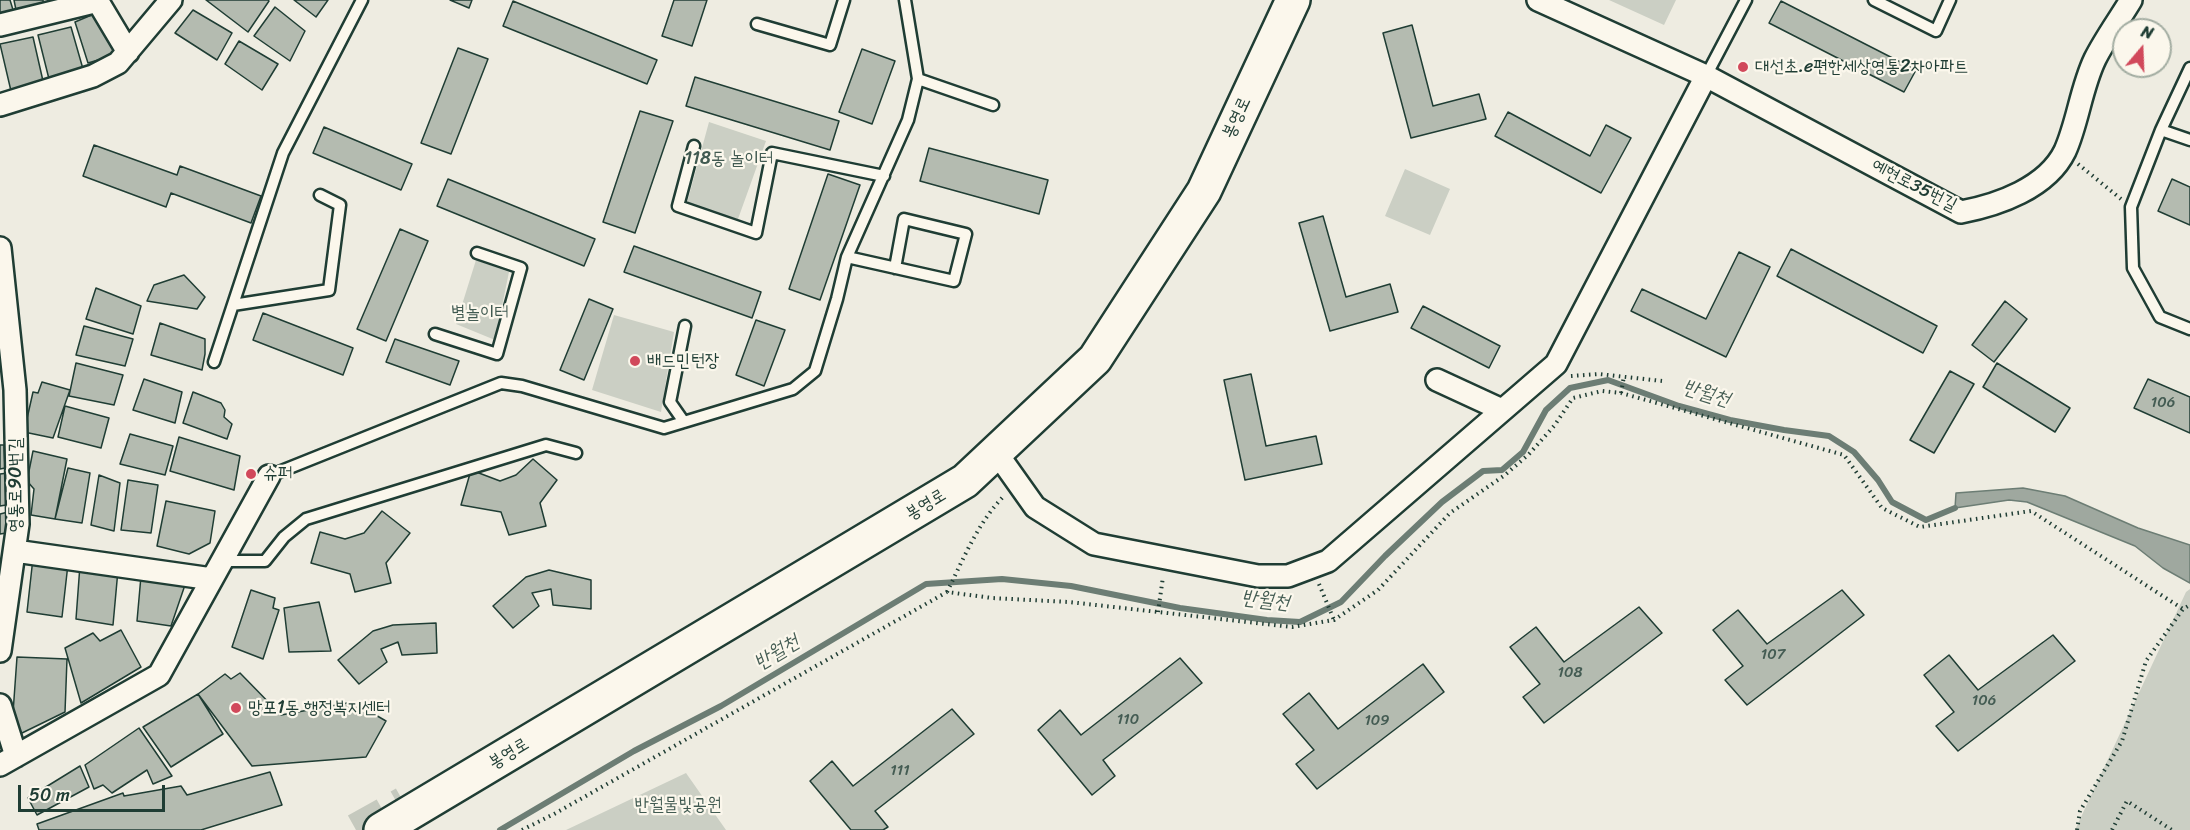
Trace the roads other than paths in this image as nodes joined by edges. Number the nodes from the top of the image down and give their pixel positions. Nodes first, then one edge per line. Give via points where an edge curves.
1 (97, 0) edge
2 (171, 0) edge
3 (362, 0) edge
4 (844, 0) edge
5 (905, 0) edge
6 (1293, 0) edge
7 (1538, 0) edge
8 (1746, 0) edge
9 (1874, 0) edge
10 (1950, 0) edge
11 (2131, 0) edge
12 (757, 24) dead end
13 (0, 25) edge
14 (128, 52) junction
15 (2190, 68) edge
16 (1706, 76) junction
17 (918, 79) junction
18 (0, 105) edge
19 (993, 105) dead end
20 (2161, 130) junction
21 (2190, 140) edge
22 (694, 146) dead end
23 (884, 176) junction
24 (320, 195) dead end
25 (0, 248) edge
26 (477, 253) dead end
27 (847, 257) junction
28 (895, 268) junction
29 (233, 305) junction
30 (685, 326) dead end
31 (2190, 329) edge
32 (435, 334) dead end
33 (214, 362) dead end
34 (1437, 380) dead end
35 (1502, 410) junction
36 (684, 422) junction
37 (996, 452) junction
38 (576, 453) dead end
39 (269, 476) joint
40 (15, 551) junction
41 (217, 570) junction
42 (0, 651) edge
43 (0, 705) edge
44 (8, 760) edge
45 (396, 826) tunnel mouth

1 - 13 street
1 - 14 street
2 - 14 street
3 - 29 lane via 283,153
4 - 12 lane via 830,45
5 - 17 lane
6 - 37 highway, 봉영로 via 1204,191 1095,359
7 - 16 street, 예현로35번길
8 - 16 lane
9 - 10 lane via 1936,31
11 - 16 street, 예현로35번길 via 2095,60 2064,153 2044,178 2010,197 1961,212
14 - 18 street via 118,63 93,76
15 - 20 lane
16 - 35 street via 1556,364
17 - 19 lane
17 - 23 lane via 908,120
20 - 21 lane
20 - 31 lane via 2131,207 2133,268 2160,317
22 - 23 lane via 678,206 756,232 772,153
23 - 27 lane
24 - 29 lane via 340,205 329,290
25 - 40 street, 영통로90번길 via 15,390
26 - 32 lane via 520,268 497,354
27 - 28 lane
27 - 36 lane via 815,371 793,389
28 - 28 lane via 954,281 966,234 904,219
29 - 33 lane
30 - 36 lane via 670,402
34 - 35 street
35 - 37 street via 1328,561 1288,576 1257,576 1094,544 1035,507
36 - 39 lane via 664,428 501,383
37 - 45 highway, 봉영로 via 965,481
38 - 41 lane via 546,445 306,519 284,537 266,561
39 - 41 street
40 - 41 street
40 - 42 street, 영통로90번길
41 - 44 street via 159,675
43 - 44 street

